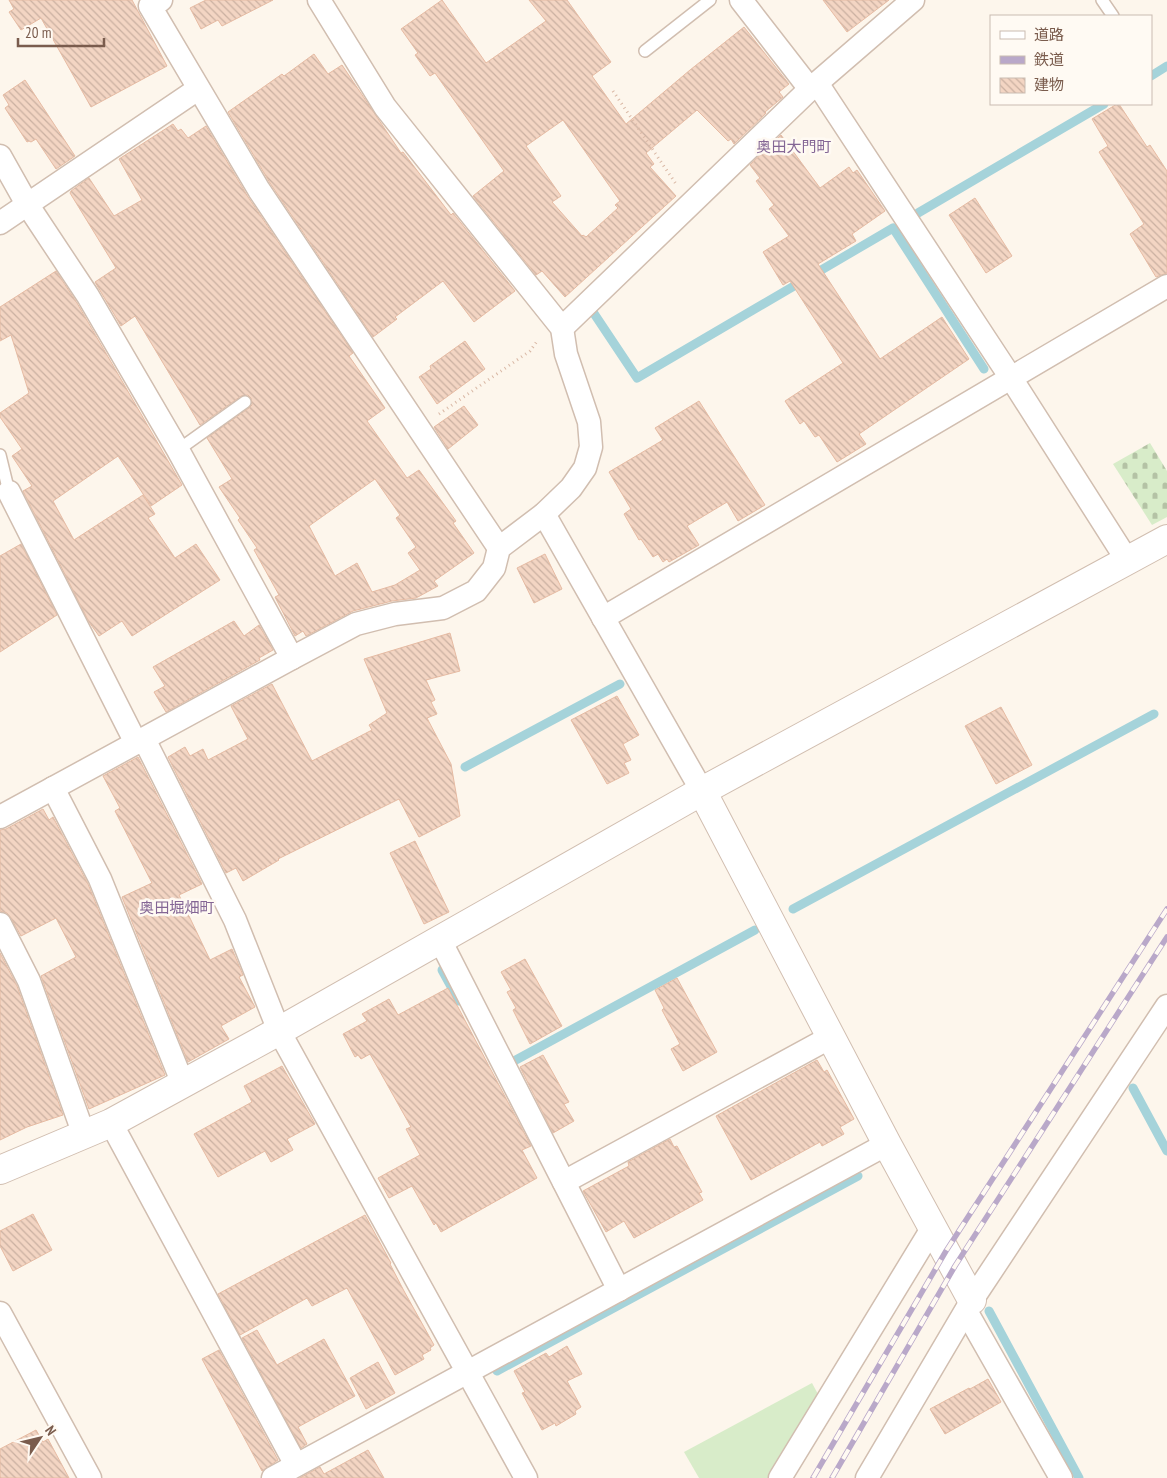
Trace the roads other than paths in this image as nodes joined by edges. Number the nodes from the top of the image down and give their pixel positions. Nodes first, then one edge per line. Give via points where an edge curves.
1 (319, 0) edge
2 (710, 0) edge
3 (741, 0) edge
4 (913, 0) edge
5 (1102, 0) edge
6 (153, 2) edge
7 (1112, 15) edge
8 (645, 51) dead end
9 (813, 86) junction
10 (198, 89) junction
11 (0, 156) edge
12 (27, 204) junction
13 (0, 223) edge
14 (1167, 286) edge
15 (558, 323) junction
16 (1011, 378) junction
17 (245, 402) dead end
18 (178, 450) junction
19 (0, 455) edge
20 (9, 492) joint
21 (544, 514) junction
22 (1167, 539) edge
23 (498, 548) junction
24 (1127, 560) junction
25 (603, 618) junction
26 (292, 658) junction
27 (140, 741) junction
28 (53, 788) junction
29 (702, 791) junction
30 (0, 817) edge
31 (0, 924) edge
32 (440, 940) junction
33 (1167, 1006) edge
34 (279, 1031) junction
35 (831, 1037) junction
36 (183, 1084) junction
37 (111, 1123) junction
38 (84, 1135) junction
39 (887, 1144) junction
40 (0, 1170) edge
41 (564, 1182) junction
42 (933, 1227) junction
43 (619, 1290) junction
44 (970, 1305) junction
45 (0, 1313) edge
46 (468, 1372) junction
47 (296, 1465) junction
48 (90, 1478) edge
49 (273, 1478) edge
50 (526, 1478) edge
51 (780, 1478) edge
52 (868, 1478) edge
53 (1061, 1478) edge

1 - 15 street via 385,107
2 - 8 lane
3 - 9 street
4 - 9 street
5 - 7 lane
6 - 10 street
9 - 15 street via 690,204
9 - 16 street
10 - 12 street
10 - 23 street via 258,190
11 - 12 street
12 - 13 street
12 - 18 street via 88,296
14 - 16 street
15 - 21 street via 589,422 591,447 585,468 571,488
16 - 24 street
16 - 25 street
17 - 18 lane
18 - 26 street
19 - 20 lane
20 - 27 street
21 - 23 street
21 - 25 street
22 - 24 street
23 - 26 street via 494,568 476,591 443,608 395,614 356,624
24 - 29 street
25 - 29 street
26 - 27 street
27 - 28 street
27 - 34 street via 235,920
28 - 30 street
28 - 36 street via 100,879
29 - 32 street
29 - 35 street
31 - 38 street via 29,981
32 - 34 street
32 - 41 street
33 - 44 street
34 - 36 street
34 - 46 street
35 - 39 street
35 - 41 street
36 - 37 street
37 - 38 street
37 - 47 street
38 - 40 street
39 - 42 street
39 - 43 street
41 - 43 street
42 - 44 street
42 - 51 street
43 - 46 street
44 - 52 street
44 - 53 street
45 - 48 street
46 - 47 street
46 - 50 street
47 - 49 street

